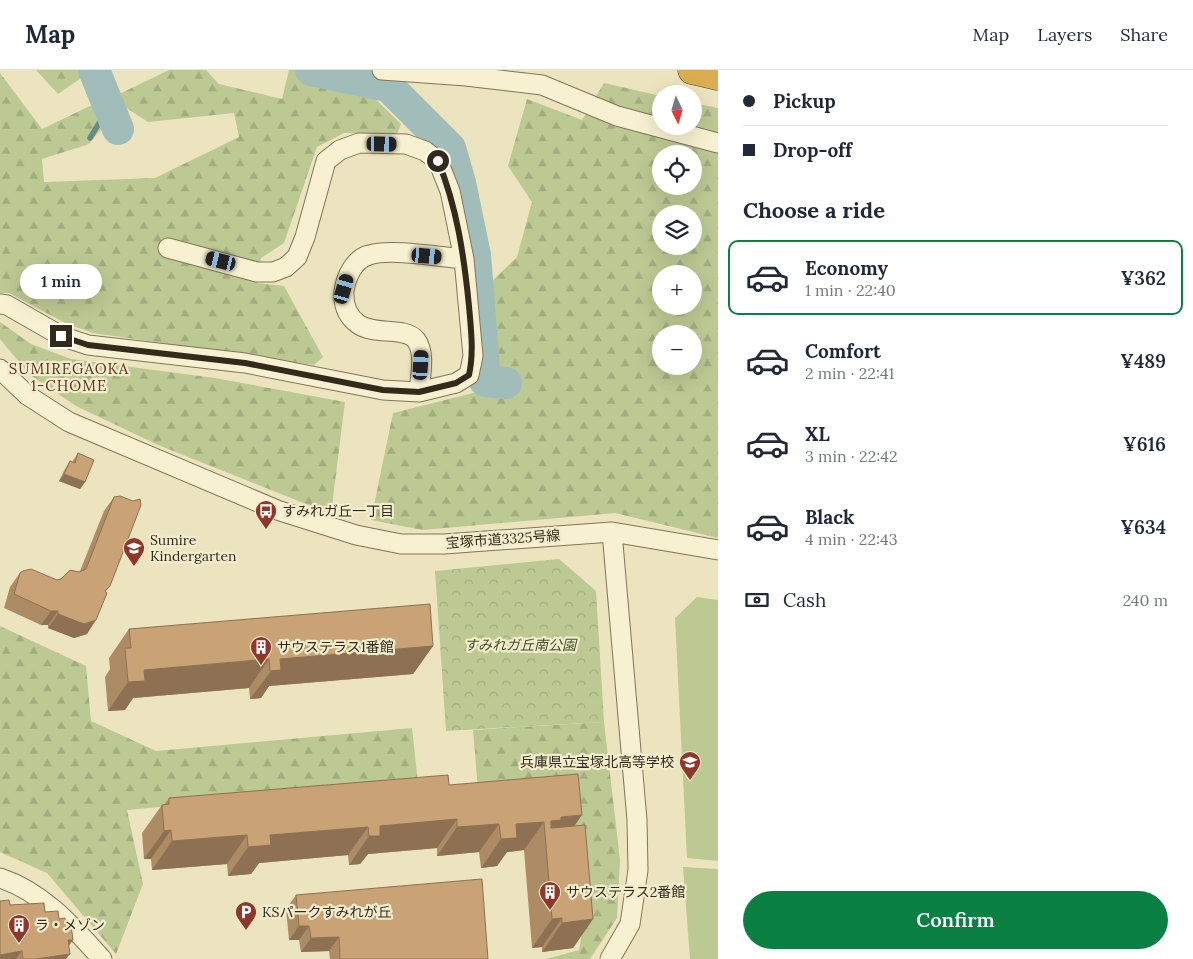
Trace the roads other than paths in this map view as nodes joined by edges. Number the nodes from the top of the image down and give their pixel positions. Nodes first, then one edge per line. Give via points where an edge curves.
1 (382, 70) edge
2 (692, 70) edge
3 (718, 76) edge
4 (718, 143) edge
5 (168, 248) dead end
6 (464, 259) junction
7 (0, 304) edge
8 (0, 370) edge
9 (419, 392) junction
10 (612, 532) junction
11 (718, 550) edge
12 (0, 878) edge
13 (102, 959) edge
14 (610, 959) edge

1 - 4 street via 542,85 617,116
2 - 3 highway
5 - 6 street via 257,272 286,268 297,257 326,161 340,150 359,143 406,144 425,151 438,161 450,191
6 - 9 street via 474,356 469,375 456,383
6 - 9 street via 389,253 368,255 356,262 348,274 344,302 348,315 369,330 406,333 416,339 422,352
7 - 9 street via 61,336 88,345 245,363 383,390
8 - 10 street, 宝塚市道3325号線 via 27,395 69,422 277,510 356,535 401,544 444,544
10 - 11 street, 宝塚市道3325号線
10 - 14 street via 637,820 638,870 630,924
12 - 13 street via 63,916

